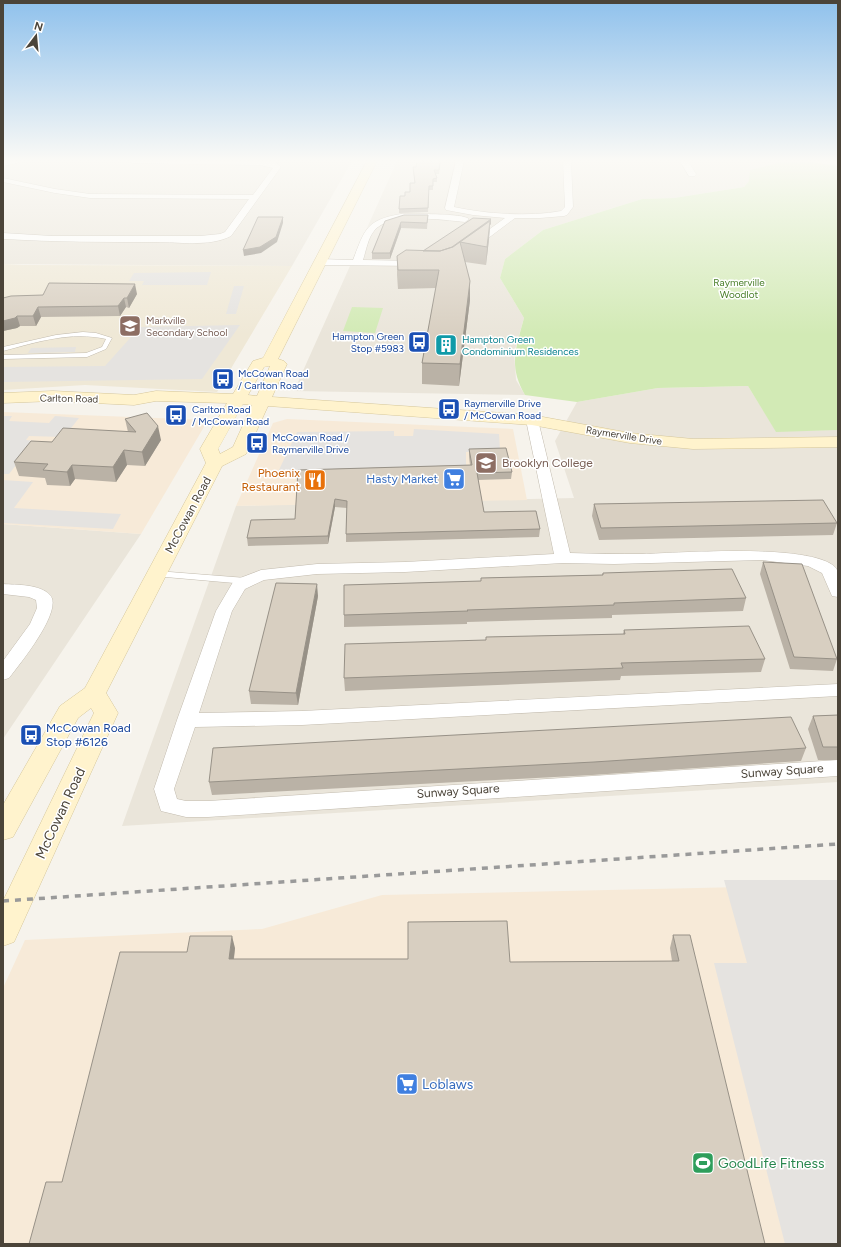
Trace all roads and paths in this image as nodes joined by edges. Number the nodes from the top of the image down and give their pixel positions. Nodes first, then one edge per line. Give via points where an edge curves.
1 (239, 219) edge
2 (341, 219) edge
3 (392, 219) edge
4 (450, 219) edge
5 (509, 219) edge
6 (505, 222) junction
7 (3, 236) edge
8 (465, 251) edge
9 (319, 262) junction
10 (357, 263) junction
11 (427, 264) edge
12 (3, 349) edge
13 (3, 357) edge
14 (269, 361) junction
15 (3, 398) edge
16 (234, 404) junction
17 (261, 406) junction
18 (532, 420) junction
19 (838, 442) edge
20 (215, 464) junction
21 (563, 558) junction
22 (157, 574) junction
23 (246, 581) junction
24 (3, 589) edge
25 (838, 592) edge
26 (3, 674) edge
27 (838, 690) edge
28 (94, 694) junction
29 (186, 720) junction
30 (838, 768) edge
31 (3, 829) edge
32 (3, 933) edge

1 - 7 street via 228,234 218,238 52,239
2 - 9 main road, McCowan Road
3 - 10 street via 380,221 371,228
4 - 6 street
5 - 6 street
6 - 8 street
9 - 10 street
9 - 14 main road, McCowan Road
10 - 11 street
12 - 13 lane via 71,334 95,334 109,338 104,348 88,355
14 - 16 main road, McCowan Road via 258,364
14 - 17 main road, McCowan Road via 279,364
15 - 16 main road, Carlton Road via 53,396 134,400 150,407
16 - 17 main road, Raymerville Drive
16 - 20 main road, McCowan Road via 209,449
17 - 18 main road, Raymerville Drive via 338,415 410,412
17 - 20 main road, McCowan Road via 240,450
18 - 19 main road, Raymerville Drive via 630,438 692,444
18 - 21 street
20 - 22 main road, McCowan Road
21 - 23 street via 317,569 261,575
21 - 25 street via 614,559 762,554 812,562 828,570
22 - 23 lane
22 - 28 main road, McCowan Road
23 - 29 street, Sunway Square via 239,586 224,611
24 - 26 street via 33,592 44,598 45,608 38,625
27 - 29 street via 317,717
28 - 31 main road, McCowan Road via 69,712
28 - 32 main road, McCowan Road via 106,713
29 - 30 street, Sunway Square via 164,789 168,804 186,809

